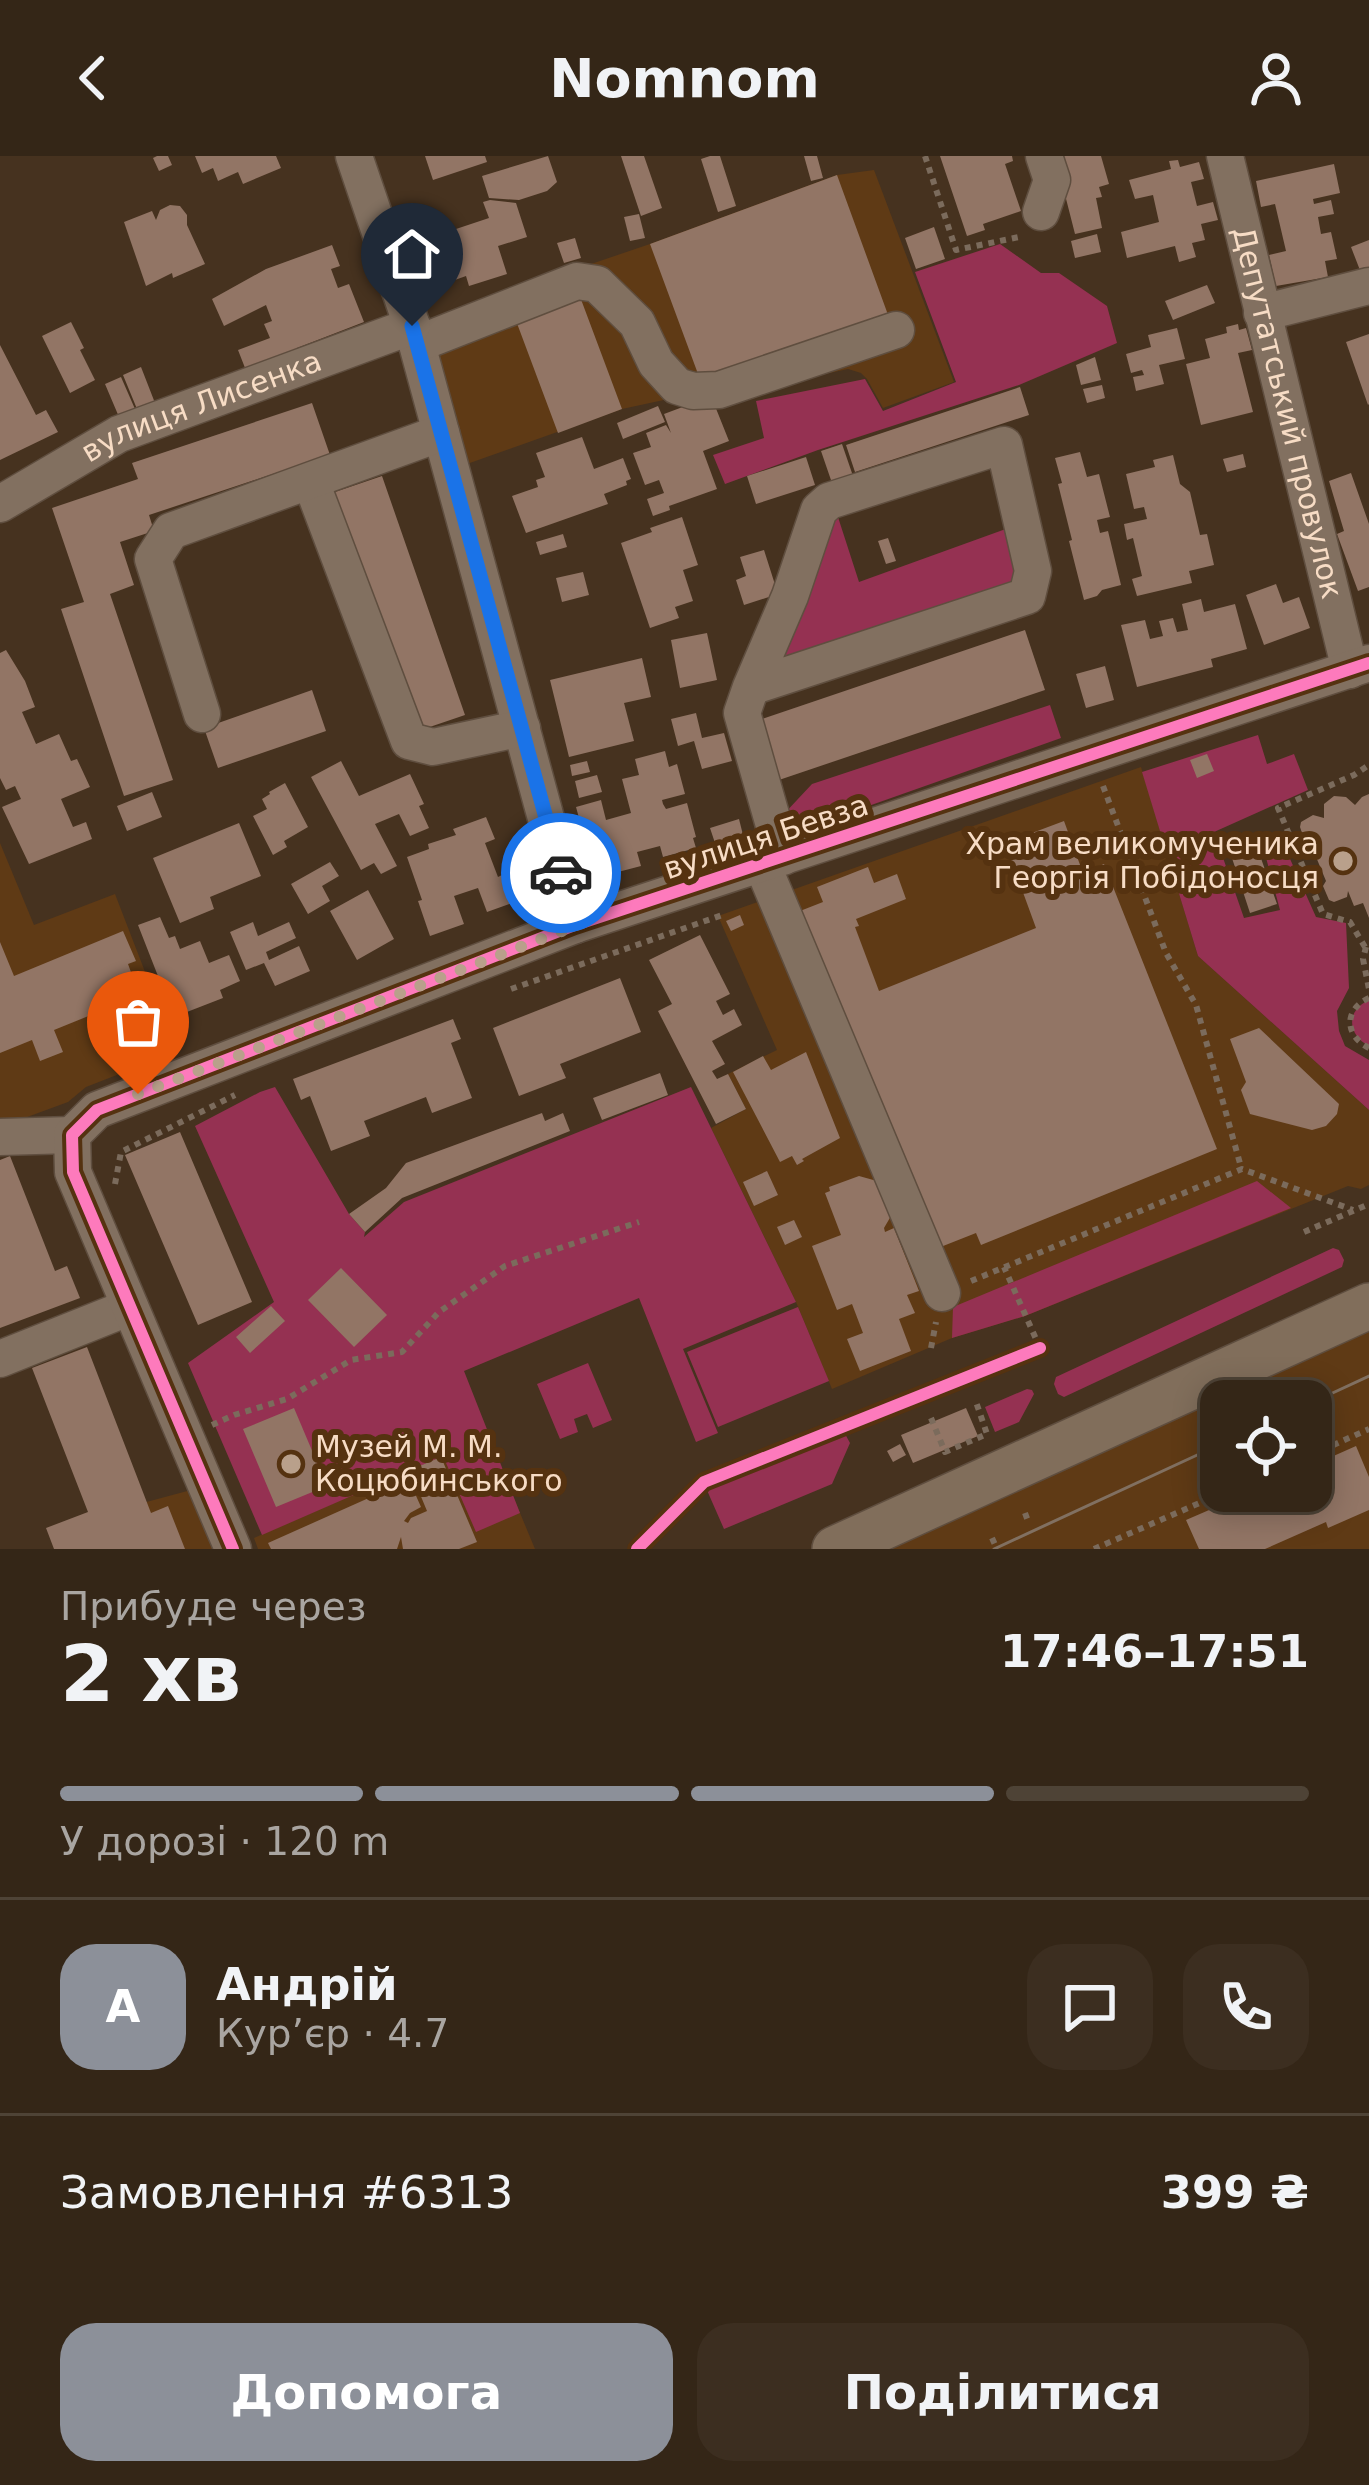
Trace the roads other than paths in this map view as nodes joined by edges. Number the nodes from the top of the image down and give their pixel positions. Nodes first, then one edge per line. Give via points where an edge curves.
1 (354, 156) edge
2 (1044, 156) edge
3 (1225, 156) edge
4 (1041, 212) road end
5 (1369, 286) edge
6 (1262, 313) junction
7 (896, 330) dead end
8 (415, 335) junction
9 (442, 433) junction
10 (311, 482) junction
11 (0, 504) edge
12 (1360, 667) edge
13 (751, 688) junction
14 (202, 714) dead end
15 (522, 728) junction
16 (774, 872) junction
17 (575, 926) junction
18 (71, 1135) junction
19 (0, 1137) edge
20 (942, 1293) road end
21 (130, 1306) junction
22 (1369, 1306) edge
23 (0, 1359) edge
24 (232, 1549) edge
25 (835, 1549) edge

1 - 8 street
2 - 4 street via 1052,180
3 - 6 street, Депутатський провулок
5 - 6 street
6 - 12 street, Депутатський провулок
7 - 8 street, вулиця Лисенка via 719,390 693,391 656,363 637,323 597,284 577,281
8 - 9 street
8 - 11 street, вулиця Лисенка via 119,434
9 - 10 street
9 - 15 street
10 - 14 street via 171,531 153,559
10 - 15 street via 409,741 433,747
12 - 16 street, вулиця Бевза
13 - 13 street via 1027,596 1033,571 1004,445 819,510
13 - 16 street via 742,713
15 - 17 street
16 - 17 street, вулиця Бевза
16 - 20 street
17 - 18 street, вулиця Бевза via 98,1110
18 - 19 street
18 - 21 street via 74,1172
21 - 23 street
21 - 24 street
22 - 25 main road

